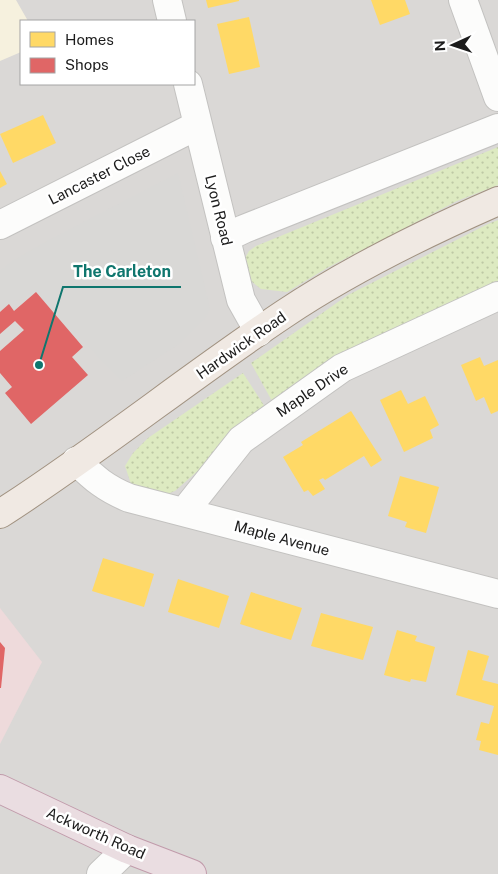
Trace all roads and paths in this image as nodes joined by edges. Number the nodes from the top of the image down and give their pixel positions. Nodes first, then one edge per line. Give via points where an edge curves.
1 (167, 0) edge
2 (462, 0) edge
3 (172, 20) edge
4 (188, 85) edge
5 (498, 97) edge
6 (198, 125) junction
7 (498, 128) edge
8 (498, 200) edge
9 (0, 225) edge
10 (225, 238) junction
11 (498, 296) edge
12 (259, 332) junction
13 (76, 461) junction
14 (184, 512) junction
15 (0, 514) edge
16 (498, 594) edge
17 (0, 789) edge
18 (127, 849) junction
19 (101, 874) edge
20 (192, 874) edge

1 - 3 street
2 - 5 street
4 - 6 street, Lyon Road
6 - 9 street, Lancaster Close
6 - 10 street, Lyon Road
7 - 10 street
8 - 12 main road, Hardwick Road via 356,270
10 - 12 street, Lyon Road via 241,300
11 - 14 street, Maple Drive via 342,368 241,440
12 - 13 main road, Hardwick Road
13 - 14 street, Maple Avenue via 110,490
13 - 15 main road, Hardwick Road
14 - 16 street, Maple Avenue
17 - 18 highway, Ackworth Road
18 - 19 street
18 - 20 highway, Ackworth Road

